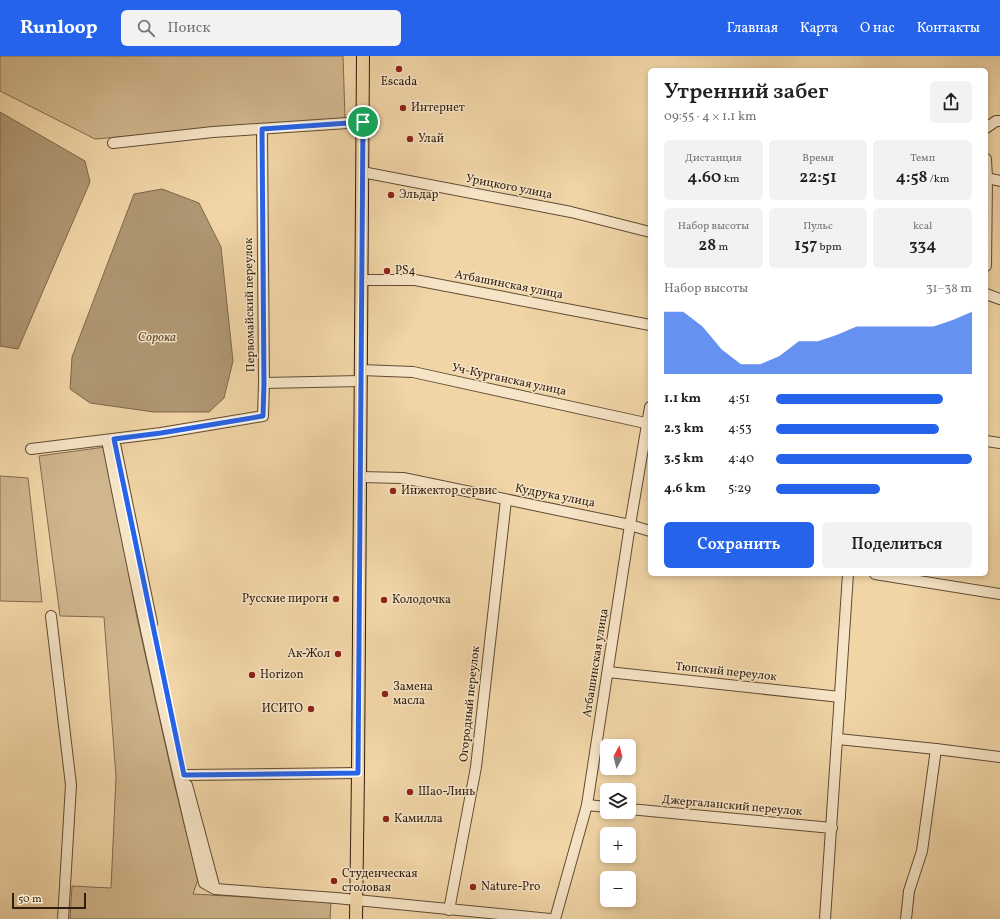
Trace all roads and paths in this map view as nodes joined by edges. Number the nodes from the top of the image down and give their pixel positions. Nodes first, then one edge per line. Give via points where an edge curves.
1 (363, 56) edge
2 (363, 122) junction
3 (1000, 122) edge
4 (988, 127) edge
5 (262, 129) junction
6 (113, 143) dead end
7 (362, 172) junction
8 (988, 178) edge
9 (1000, 181) edge
10 (648, 231) edge
11 (362, 280) junction
12 (988, 295) edge
13 (1000, 299) edge
14 (648, 325) edge
15 (361, 376) junction
16 (264, 383) junction
17 (648, 424) edge
18 (648, 429) edge
19 (110, 439) junction
20 (988, 441) edge
21 (1000, 443) edge
22 (30, 449) dead end
23 (360, 477) junction
24 (506, 500) junction
25 (630, 525) junction
26 (648, 530) edge
27 (848, 576) edge
28 (888, 576) edge
29 (1000, 594) edge
30 (51, 616) dead end
31 (608, 672) junction
32 (840, 697) junction
33 (838, 739) junction
34 (936, 748) junction
35 (1000, 757) edge
36 (358, 773) junction
37 (184, 775) junction
38 (587, 805) junction
39 (600, 806) edge
40 (636, 810) edge
41 (832, 828) junction
42 (215, 889) junction
43 (355, 900) junction
44 (449, 910) junction
45 (63, 919) edge
46 (356, 919) edge
47 (550, 919) edge
48 (554, 919) edge
49 (825, 919) edge
50 (906, 919) edge

1 - 2 main road
2 - 5 street
2 - 7 main road
3 - 4 street via 996,121
5 - 6 street
5 - 16 street, Первомайский переулок
7 - 10 street, Урицкого улица via 571,212
7 - 11 main road
8 - 9 street
11 - 14 street, Атбашинская улица via 415,280
11 - 15 main road
12 - 13 street
15 - 16 street, Первомайский переулок
15 - 17 street, Уч-Курганская улица via 413,372
15 - 23 main road
16 - 19 street via 263,416
18 - 25 street, Атбашинская улица
19 - 22 street
19 - 37 street
19 - 42 street via 126,537 176,768 204,882
20 - 21 street
23 - 24 street, Кудрука улица via 403,478
23 - 36 main road
24 - 25 street, Кудрука улица
24 - 44 street, Огородный переулок via 476,766
25 - 26 street, Кудрука улица
25 - 31 street, Атбашинская улица
27 - 32 street
28 - 29 street
30 - 45 street via 71,785
31 - 32 street, Тюпский переулок
31 - 38 street, Атбашинская улица
32 - 33 street
33 - 34 street
33 - 41 street
34 - 35 street
34 - 50 street via 922,851 909,891
36 - 37 street
36 - 43 main road
37 - 42 street
38 - 39 street
38 - 48 street, Атбашинская улица
40 - 41 street, Джергаланский переулок
41 - 49 street
42 - 43 street
43 - 44 street
43 - 46 main road
44 - 47 street

